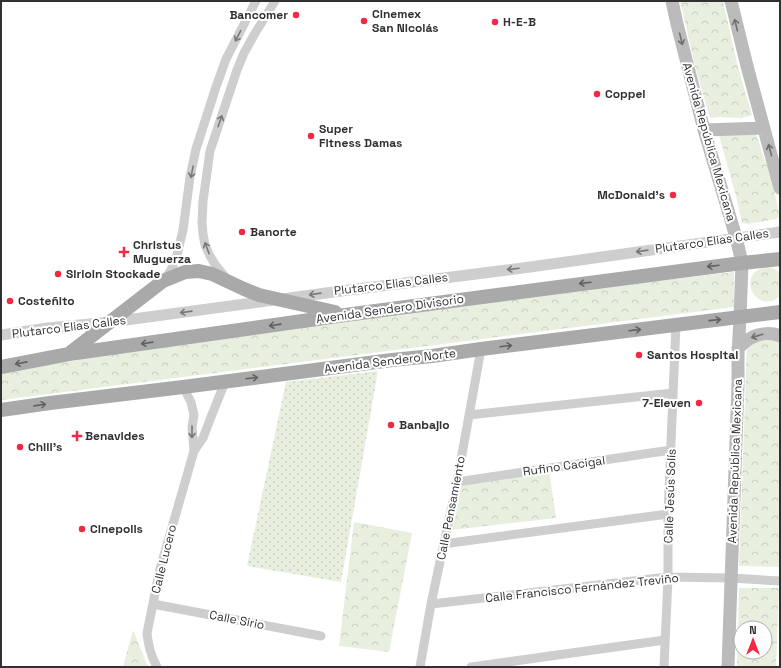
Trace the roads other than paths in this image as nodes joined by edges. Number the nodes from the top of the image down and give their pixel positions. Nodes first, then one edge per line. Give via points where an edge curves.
1 (256, 1) edge
2 (275, 1) edge
3 (672, 1) edge
4 (731, 1) edge
5 (764, 128) junction
6 (704, 130) junction
7 (196, 149) junction
8 (210, 151) junction
9 (780, 188) edge
10 (780, 232) edge
11 (736, 237) junction
12 (780, 259) edge
13 (742, 263) junction
14 (228, 280) junction
15 (163, 282) junction
16 (276, 299) junction
17 (780, 312) edge
18 (345, 315) junction
19 (740, 318) junction
20 (111, 322) junction
21 (676, 324) junction
22 (1, 335) edge
23 (780, 336) edge
24 (738, 348) junction
25 (481, 349) junction
26 (69, 354) junction
27 (1, 367) edge
28 (225, 382) junction
29 (183, 387) junction
30 (673, 393) junction
31 (1, 410) edge
32 (194, 415) junction
33 (469, 416) junction
34 (210, 417) junction
35 (672, 450) junction
36 (194, 451) junction
37 (456, 482) junction
38 (668, 514) junction
39 (443, 544) junction
40 (668, 577) junction
41 (732, 578) junction
42 (780, 581) edge
43 (153, 604) junction
44 (431, 604) junction
45 (321, 636) dead end
46 (664, 640) junction
47 (157, 667) edge
48 (420, 667) edge
49 (471, 667) edge
50 (664, 667) edge
51 (728, 667) edge

1 -> 7 street via 226,59
8 -> 2 street via 244,53
3 -> 6 main road, Avenida República Mexicana
5 -> 4 main road
5 - 6 main road
9 -> 5 main road
6 - 11 main road, Avenida República Mexicana
7 - 8 street
7 -> 15 street via 180,243 172,270
14 -> 8 street via 210,256 203,234 203,201
10 - 11 street, Plutarco Elias Calles
11 - 13 main road, Avenida República Mexicana
11 -> 16 street, Plutarco Elias Calles via 523,268
12 - 13 main road, Avenida Sendero Divisorio
13 -> 18 main road, Avenida Sendero Divisorio
13 - 19 main road, Avenida República Mexicana
14 - 15 main road via 199,271 185,272
14 - 16 main road via 244,289
15 - 20 main road
16 - 18 main road
16 -> 20 street, Plutarco Elias Calles
17 - 19 main road, Avenida Sendero Norte
18 -> 26 main road, Avenida Sendero Divisorio
21 -> 19 main road, Avenida Sendero Norte
19 - 24 main road, Avenida República Mexicana
20 - 22 street, Plutarco Elias Calles
20 - 26 main road
25 -> 21 main road, Avenida Sendero Norte
21 - 30 street, Calle Jesús Solís
23 -> 24 main road via 756,335
24 - 41 main road, Avenida República Mexicana
28 -> 25 main road, Avenida Sendero Norte
25 - 33 street, Calle Pensamiento
26 -> 27 main road, Avenida Sendero Divisorio
28 - 29 main road, Avenida Sendero Norte
28 - 34 street, Calle Lucero
31 -> 29 main road, Avenida Sendero Norte
29 - 32 street, Calle Lucero
30 - 33 street
30 - 35 street, Calle Jesús Solís
32 - 34 street
32 -> 36 street, Calle Lucero
33 - 37 street, Calle Pensamiento
34 - 36 street, Calle Lucero via 203,438
35 - 37 street, Rufino Cacigal
35 - 38 street, Calle Jesús Solís
36 - 43 street, Calle Lucero via 160,568
37 - 39 street, Calle Pensamiento
38 - 39 street
38 - 40 street, Calle Jesús Solís
39 - 44 street, Calle Pensamiento
40 - 41 street, Calle Francisco Fernández Treviño
40 - 44 street, Calle Francisco Fernández Treviño
40 - 46 street, Calle Jesús Solís
41 - 42 street, Calle Francisco Fernández Treviño
41 - 51 main road, Avenida República Mexicana
43 - 45 street, Calle Sirio
43 - 47 street, Calle Lucero via 147,632 151,656
44 - 48 street, Calle Pensamiento
46 - 49 street
46 - 50 street, Calle Jesús Solís

